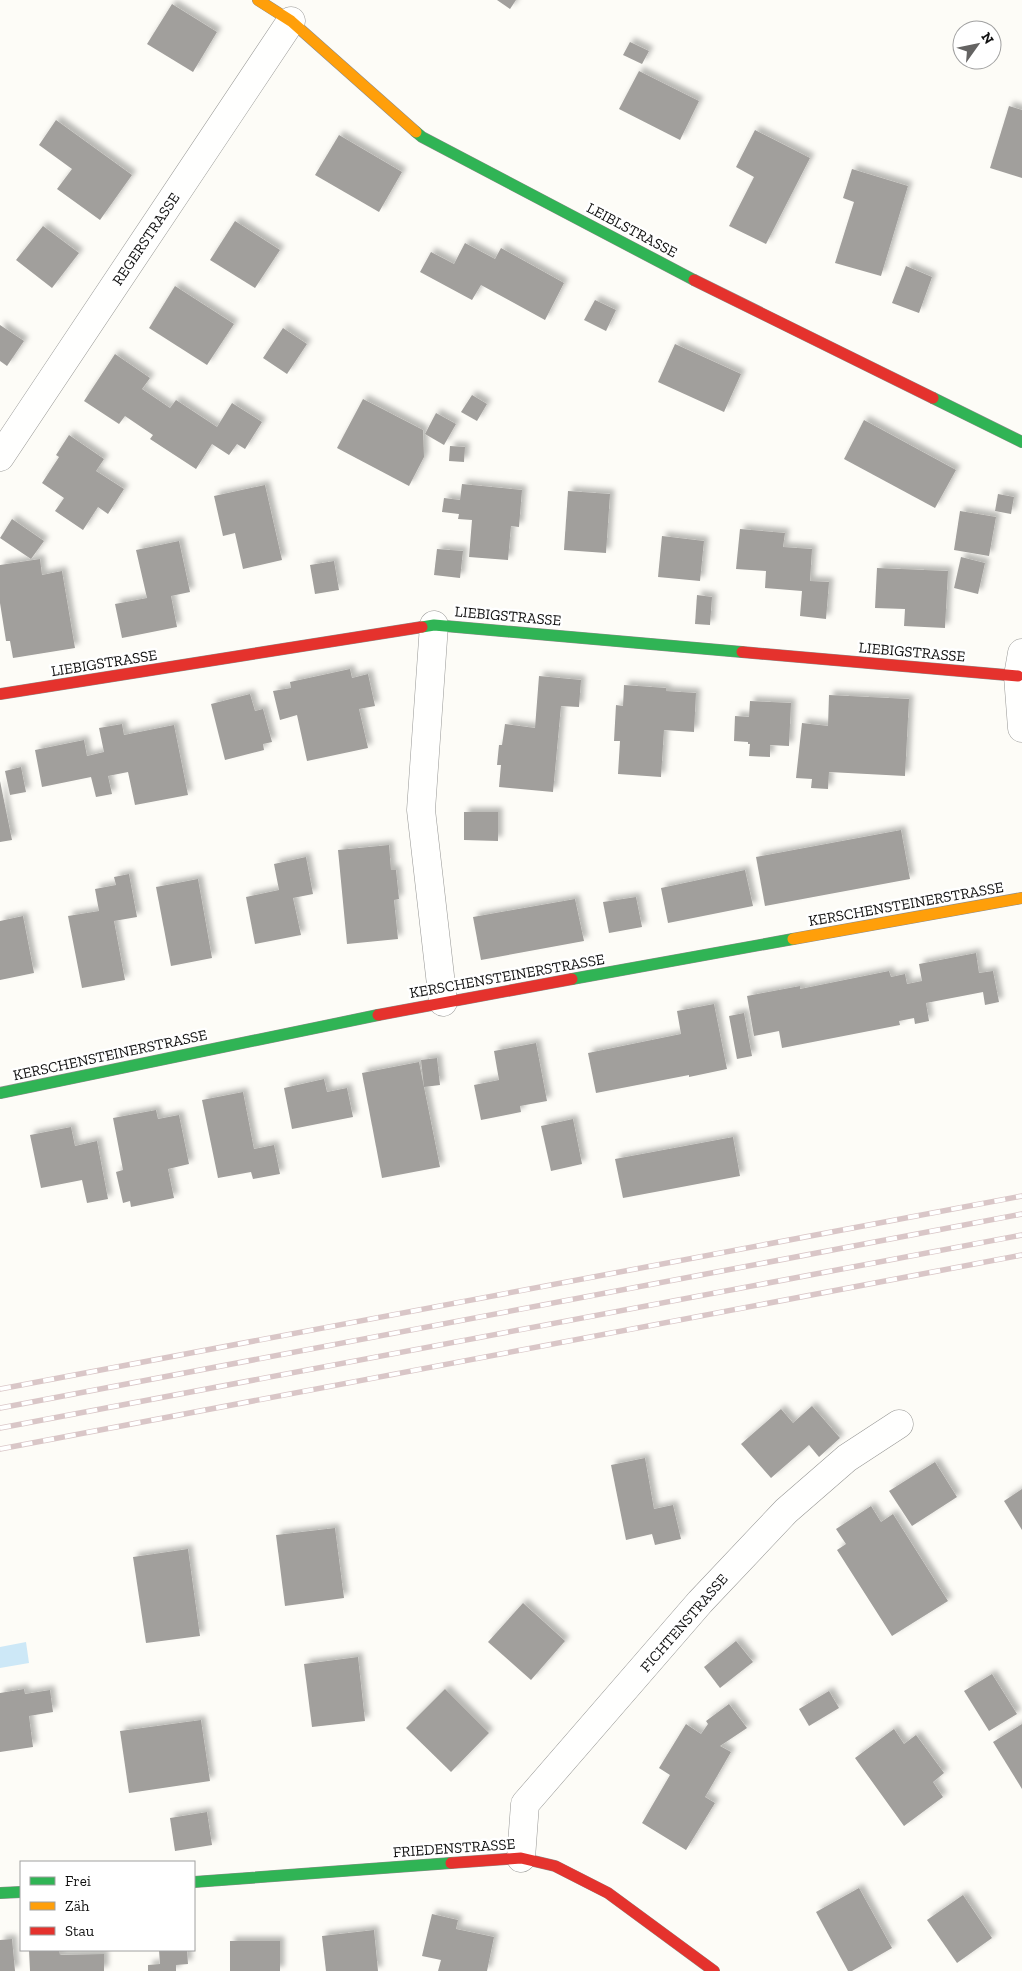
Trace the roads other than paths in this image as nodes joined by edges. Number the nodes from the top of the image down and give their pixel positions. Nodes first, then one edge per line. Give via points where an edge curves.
1 (258, 0) edge
2 (291, 21) junction
3 (1022, 442) edge
4 (0, 457) edge
5 (434, 625) junction
6 (1020, 664) edge
7 (0, 694) edge
8 (1022, 728) edge
9 (1022, 898) edge
10 (443, 1002) junction
11 (0, 1093) edge
12 (899, 1424) dead end
13 (521, 1858) junction
14 (195, 1882) edge
15 (20, 1892) edge
16 (0, 1893) edge
17 (714, 1971) edge

1 - 2 street, LEIBLSTRASSE
2 - 3 street, LEIBLSTRASSE via 422,136 744,306
2 - 4 street, REGERSTRASSE
5 - 6 street, LIEBIGSTRASSE
5 - 7 street, LIEBIGSTRASSE
5 - 10 street via 421,810
6 - 8 street
9 - 10 street, KERSCHENSTEINERSTRASSE
10 - 11 street, KERSCHENSTEINERSTRASSE
12 - 13 street, FICHTENSTRASSE via 847,1458 786,1511 700,1602 525,1804
13 - 14 street, FRIEDENSTRASSE
13 - 17 street, FRIEDENSTRASSE via 555,1866 608,1893
15 - 16 street

